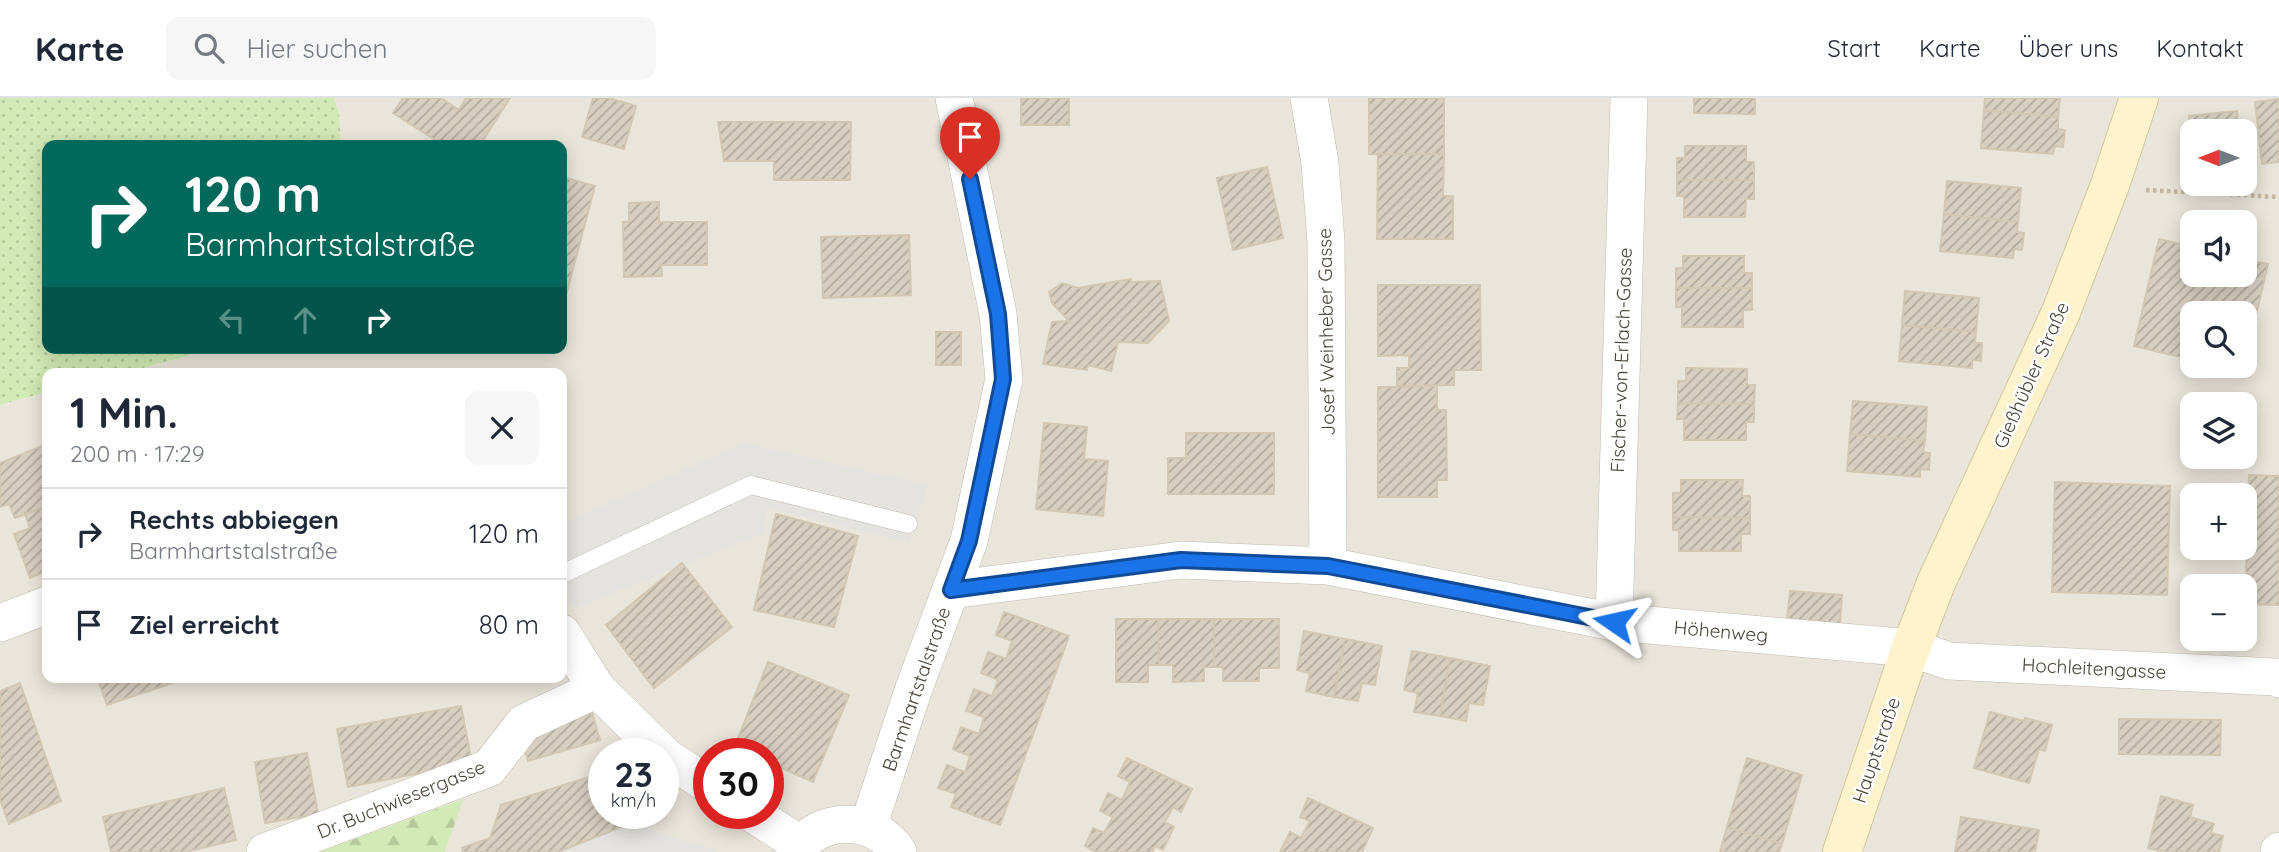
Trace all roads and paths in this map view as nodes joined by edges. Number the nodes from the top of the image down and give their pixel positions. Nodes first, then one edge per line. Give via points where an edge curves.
1 (954, 98) edge
2 (1309, 98) edge
3 (1629, 98) edge
4 (2140, 98) edge
5 (2110, 185) junction
6 (2279, 197) edge
7 (908, 524) dead end
8 (1328, 566) junction
9 (567, 572) edge
10 (951, 590) junction
11 (42, 607) edge
12 (1614, 622) junction
13 (0, 623) edge
14 (567, 641) edge
15 (1911, 648) junction
16 (2279, 679) edge
17 (597, 689) junction
18 (646, 738) edge
19 (868, 827) junction
20 (772, 829) edge
21 (797, 848) edge
22 (265, 852) edge
23 (898, 852) edge
24 (1842, 852) edge

1 - 10 street, Barmhartstalstraße via 998,314 1003,379 969,541
2 - 8 street, Josef Weinheber Gasse via 1326,242
3 - 12 street, Fischer-von-Erlach-Gasse
4 - 5 main road, Gießhübler Straße
5 - 6 path
5 - 15 main road, Gießhübler Straße via 2061,312 1936,583
7 - 9 lane via 751,485
8 - 10 street, Höhenweg via 1181,560
8 - 12 street, Höhenweg
10 - 19 street, Barmhartstalstraße
11 - 13 street
12 - 15 street, Höhenweg
14 - 17 street
15 - 16 street, Hochleitengasse via 1949,661
15 - 24 main road, Hauptstraße
17 - 18 street
17 - 22 street, Dr. Buchwiesergasse via 524,723 489,768
19 - 21 street via 831,825 814,832
19 - 23 street
20 - 21 street

